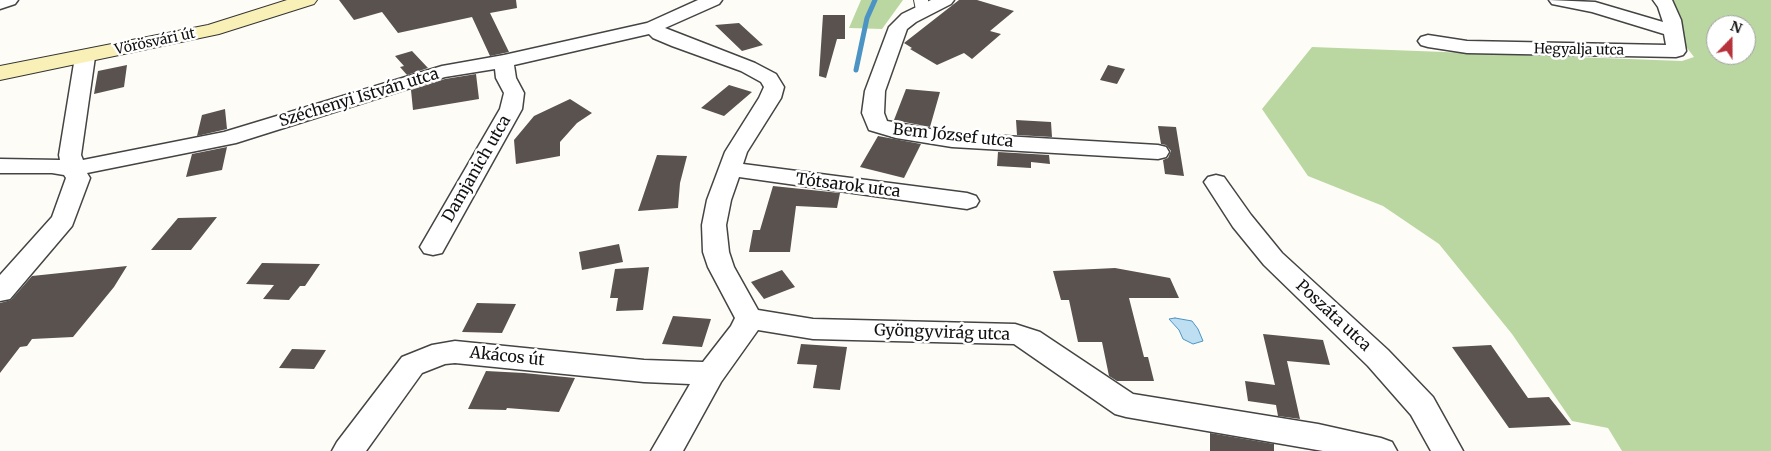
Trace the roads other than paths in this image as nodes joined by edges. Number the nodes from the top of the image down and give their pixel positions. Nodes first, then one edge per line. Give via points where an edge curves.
1 (9, 0) edge
2 (307, 0) edge
3 (712, 0) edge
4 (945, 0) edge
5 (1558, 0) edge
6 (1662, 0) edge
7 (0, 4) edge
8 (922, 6) edge
9 (653, 27) junction
10 (1674, 31) junction
11 (1428, 41) dead end
12 (85, 57) junction
13 (504, 61) junction
14 (0, 73) edge
15 (1158, 152) dead end
16 (0, 166) edge
17 (73, 169) junction
18 (730, 169) junction
19 (1216, 182) dead end
20 (967, 201) dead end
21 (433, 246) dead end
22 (0, 292) edge
23 (748, 318) junction
24 (711, 374) junction
25 (348, 451) edge
26 (667, 451) edge
27 (1381, 451) edge
28 (1447, 451) edge

1 - 7 street
2 - 12 main road, Vörösvári út via 212,30
3 - 9 street, Széchenyi István utca
4 - 8 street, Bem József utca
5 - 10 street
6 - 10 street, Hegyalja utca
8 - 15 street, Bem József utca via 898,26 894,34 875,90 873,113 877,126 952,140
9 - 13 street, Széchenyi István utca
9 - 18 street via 660,34 738,63 773,82 773,91 741,142
10 - 11 street, Hegyalja utca via 1676,51 1668,52 1467,47
12 - 14 main road, Vörösvári út
12 - 17 street via 70,155
13 - 17 street, Széchenyi István utca via 442,72 228,138
13 - 21 street, Damjanich utca via 506,78 514,93 512,109
16 - 17 street, Széchenyi István utca
17 - 22 street via 78,178 63,220
18 - 20 street, Tótsarok utca
18 - 23 street via 716,213 716,252 727,282
19 - 28 street, Poszáta utca via 1273,259 1378,358 1422,406
23 - 24 street via 743,331
23 - 27 street, Gyöngyvirág utca via 813,329 1015,334 1030,339 1126,405 1318,437
24 - 25 street, Akácos út via 442,353 412,365
24 - 26 street

